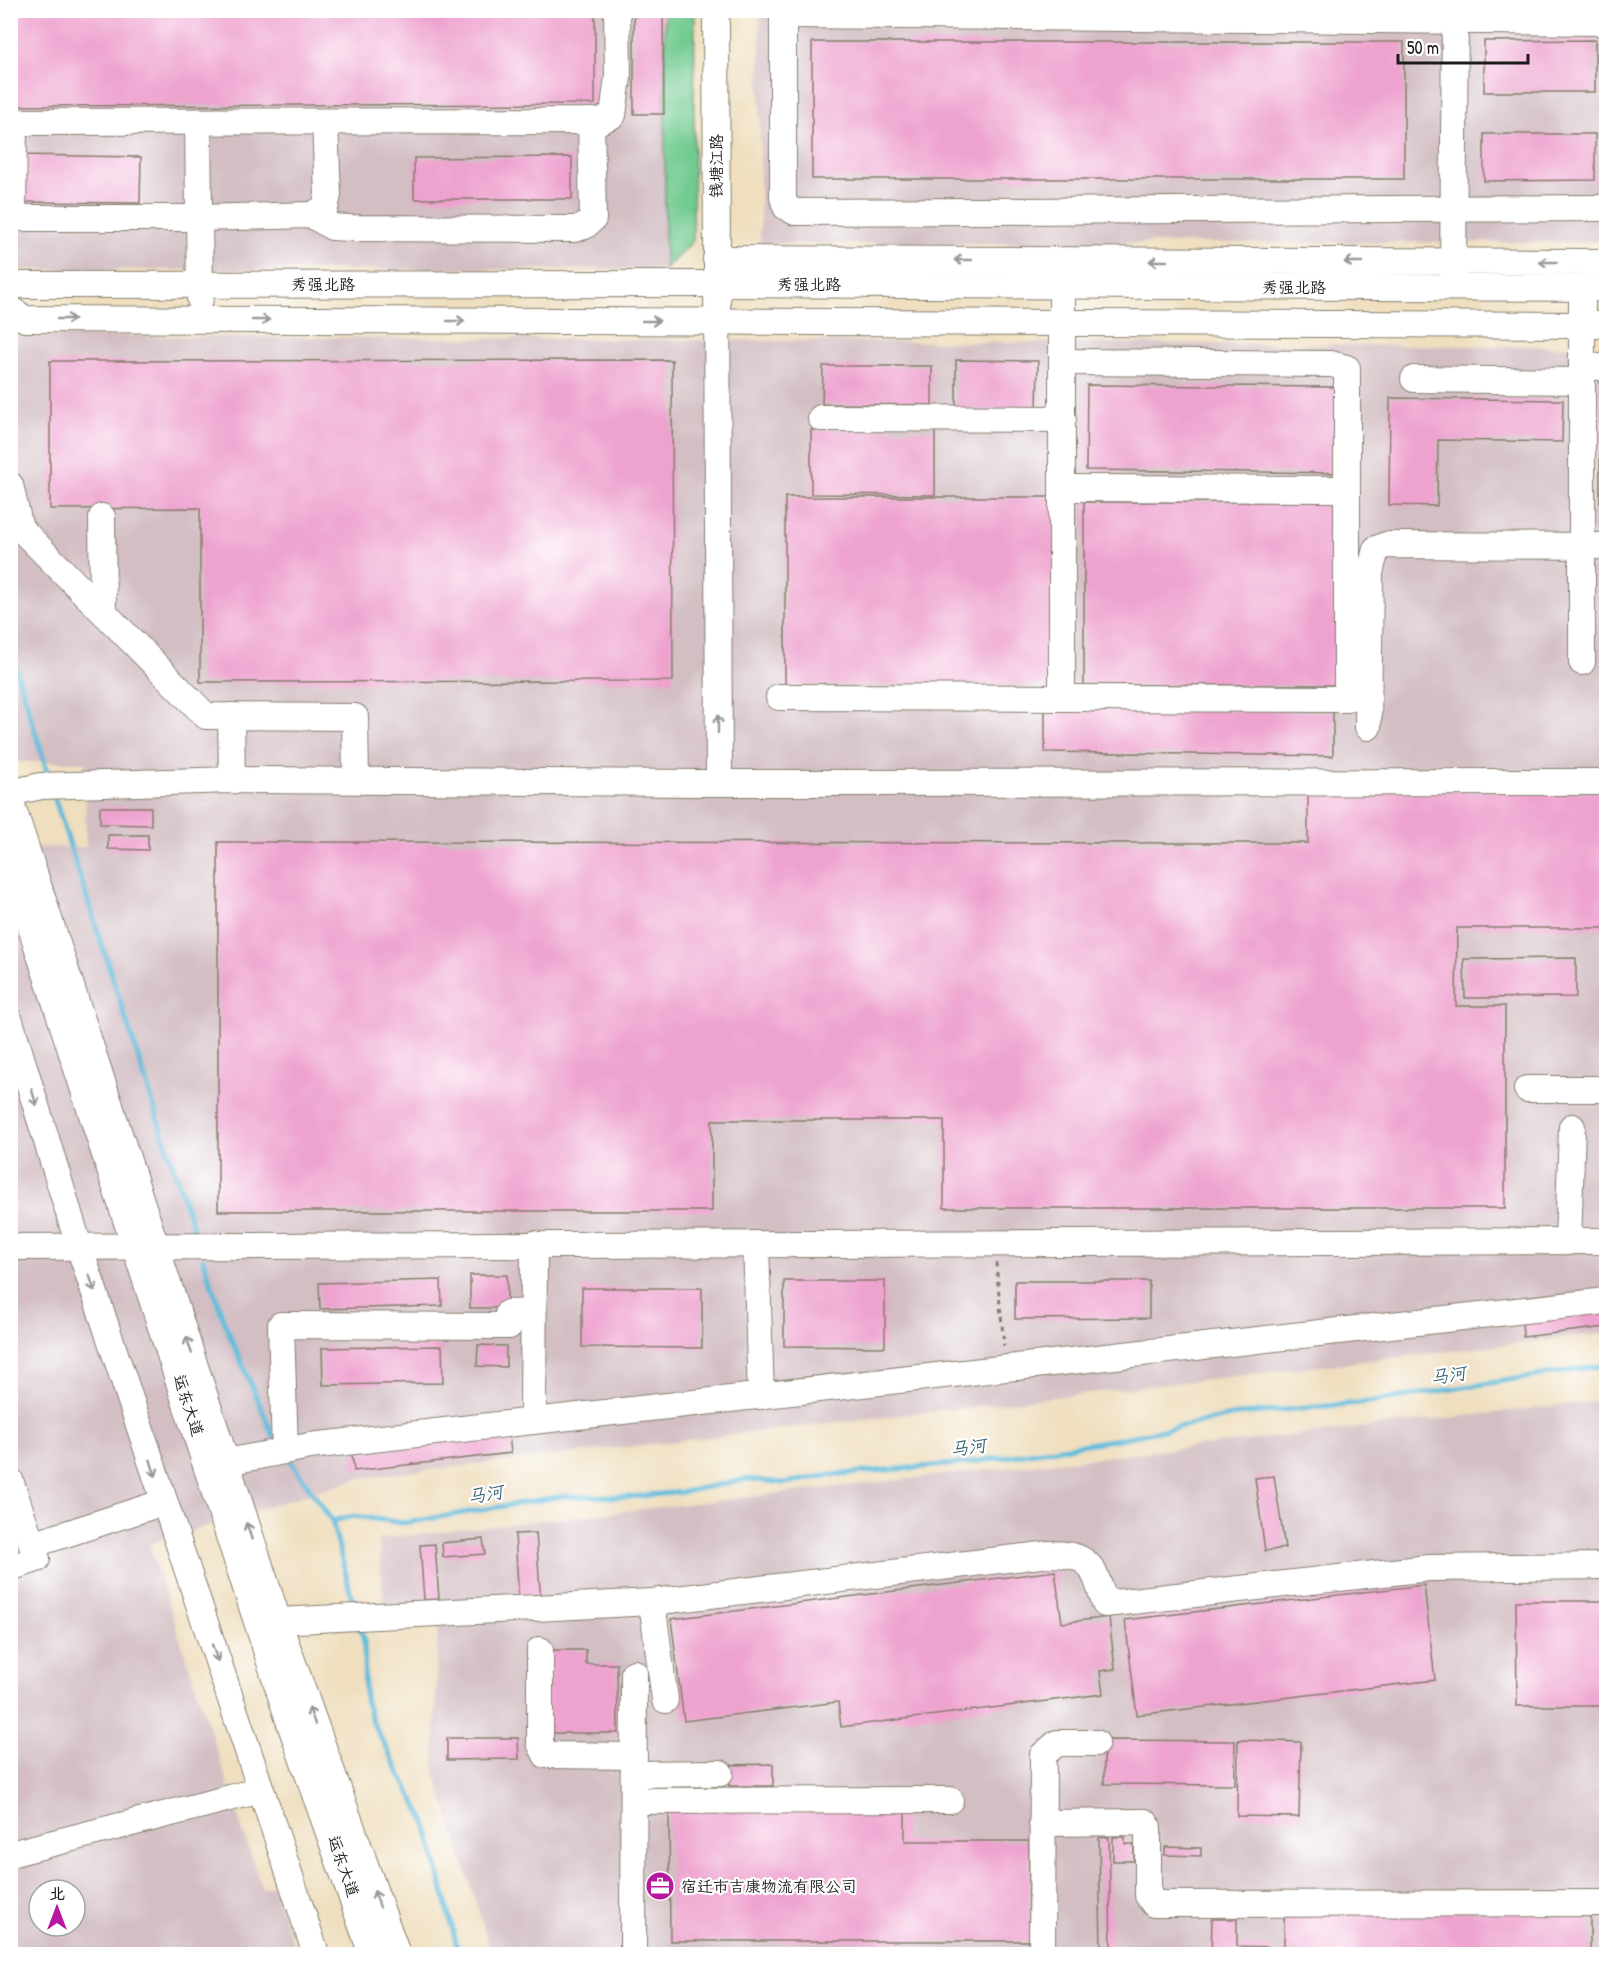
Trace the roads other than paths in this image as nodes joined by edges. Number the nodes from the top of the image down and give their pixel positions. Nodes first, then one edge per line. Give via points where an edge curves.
1 (617, 10) edge
2 (716, 10) edge
3 (783, 13) edge
4 (1455, 16) edge
5 (1606, 22) edge
6 (591, 121) junction
7 (12, 122) edge
8 (198, 122) junction
9 (325, 122) junction
10 (1606, 208) edge
11 (1453, 209) junction
12 (312, 215) junction
13 (12, 218) edge
14 (199, 218) junction
15 (1452, 262) junction
16 (1606, 262) edge
17 (10, 285) edge
18 (1453, 288) junction
19 (200, 291) junction
20 (709, 295) junction
21 (10, 298) edge
22 (1062, 303) junction
23 (1594, 306) edge
24 (10, 309) edge
25 (1063, 362) junction
26 (1590, 372) edge
27 (1414, 379) dead end
28 (821, 418) dead end
29 (1063, 419) junction
30 (10, 486) edge
31 (1062, 488) junction
32 (1347, 489) junction
33 (102, 517) dead end
34 (1594, 546) edge
35 (103, 611) junction
36 (1582, 662) dead end
37 (779, 697) dead end
38 (1062, 698) junction
39 (231, 716) junction
40 (1368, 727) dead end
41 (232, 780) junction
42 (356, 780) junction
43 (1606, 782) edge
44 (710, 783) junction
45 (10, 793) edge
46 (10, 799) edge
47 (10, 853) edge
48 (10, 919) edge
49 (10, 1021) edge
50 (1527, 1089) dead end
51 (1606, 1089) edge
52 (1572, 1127) dead end
53 (1606, 1241) edge
54 (1568, 1242) junction
55 (534, 1244) junction
56 (756, 1244) junction
57 (137, 1245) junction
58 (79, 1246) junction
59 (10, 1248) edge
60 (1606, 1301) edge
61 (533, 1312) junction
62 (761, 1396) junction
63 (533, 1421) junction
64 (285, 1450) junction
65 (227, 1462) junction
66 (10, 1480) edge
67 (164, 1502) junction
68 (32, 1545) junction
69 (1606, 1566) edge
70 (10, 1568) edge
71 (652, 1602) junction
72 (278, 1621) junction
73 (540, 1650) dead end
74 (634, 1673) dead end
75 (665, 1700) dead end
76 (1096, 1743) dead end
77 (634, 1765) junction
78 (720, 1773) dead end
79 (261, 1790) junction
80 (950, 1800) dead end
81 (634, 1801) junction
82 (1042, 1823) junction
83 (10, 1854) edge
84 (1606, 1904) edge
85 (316, 1954) edge
86 (351, 1954) edge
87 (375, 1954) edge
88 (397, 1954) edge
89 (633, 1954) edge
90 (1042, 1954) edge

1 - 6 street via 618,77 613,115
2 - 20 street, 钱塘江路
3 - 4 street
3 - 11 street via 783,198 786,207 795,212
4 - 5 street
4 - 11 street
6 - 9 street
6 - 12 street via 593,219 585,226 349,228 332,226
7 - 8 street
7 - 13 street
8 - 9 street
8 - 14 street
9 - 12 street via 328,195 325,208
10 - 11 street
11 - 15 street
12 - 14 street
13 - 14 street
14 - 19 street
16 -> 15 street
15 - 18 street
15 -> 20 street
17 - 19 street, 秀强北路
18 - 22 street, 秀强北路
18 - 23 street, 秀强北路
19 - 20 street, 秀强北路
19 - 21 street, 秀强北路
20 - 22 street, 秀强北路
20 - 22 street
24 -> 20 street via 25,319
20 - 44 street, 钱塘江路
22 - 23 street, 秀强北路
22 - 25 street
23 - 26 street
25 - 29 street
25 - 32 street via 1331,364 1347,368
26 - 27 street
26 - 34 street
28 - 29 street
29 - 31 street
30 - 35 street via 20,528
31 - 32 street
31 - 38 street
32 - 38 street via 1347,699
33 - 35 street
34 - 36 street
34 - 40 street via 1386,545 1376,549 1370,573
35 - 39 street via 206,716
37 - 38 street
39 - 41 street
39 - 42 street via 355,717
41 - 42 street
41 - 45 street via 40,786
42 - 44 street
43 - 44 street
46 - 57 street
47 - 57 main road, 运东大道
48 - 57 main road, 运东大道
49 -> 58 street
50 - 51 street
52 - 54 street
53 - 54 street
54 - 56 street
55 - 56 street
55 - 57 street
55 - 61 street
56 - 62 street
57 - 58 street
65 -> 57 street
57 - 86 main road, 运东大道
57 - 87 main road, 运东大道 via 292,1720
58 - 59 street
58 -> 67 street
60 - 62 street
61 - 63 street
61 - 64 street via 508,1313 509,1326 281,1325
62 - 63 street
63 - 64 street
64 - 65 street
72 -> 65 street
66 - 68 street
67 - 68 street
67 -> 79 street
68 - 70 street via 37,1559
69 - 71 street via 1429,1568 1105,1604 1087,1562 1073,1554 1049,1554
71 - 72 street
71 - 75 street
88 -> 72 street
73 - 77 street via 540,1743 546,1755
74 - 77 street
76 - 82 street via 1057,1743 1043,1755
77 - 78 street
77 - 81 street
79 - 83 street
79 - 85 street
80 - 81 street
81 - 89 street
82 - 84 street via 1145,1822 1148,1896 1154,1904
82 - 90 street

